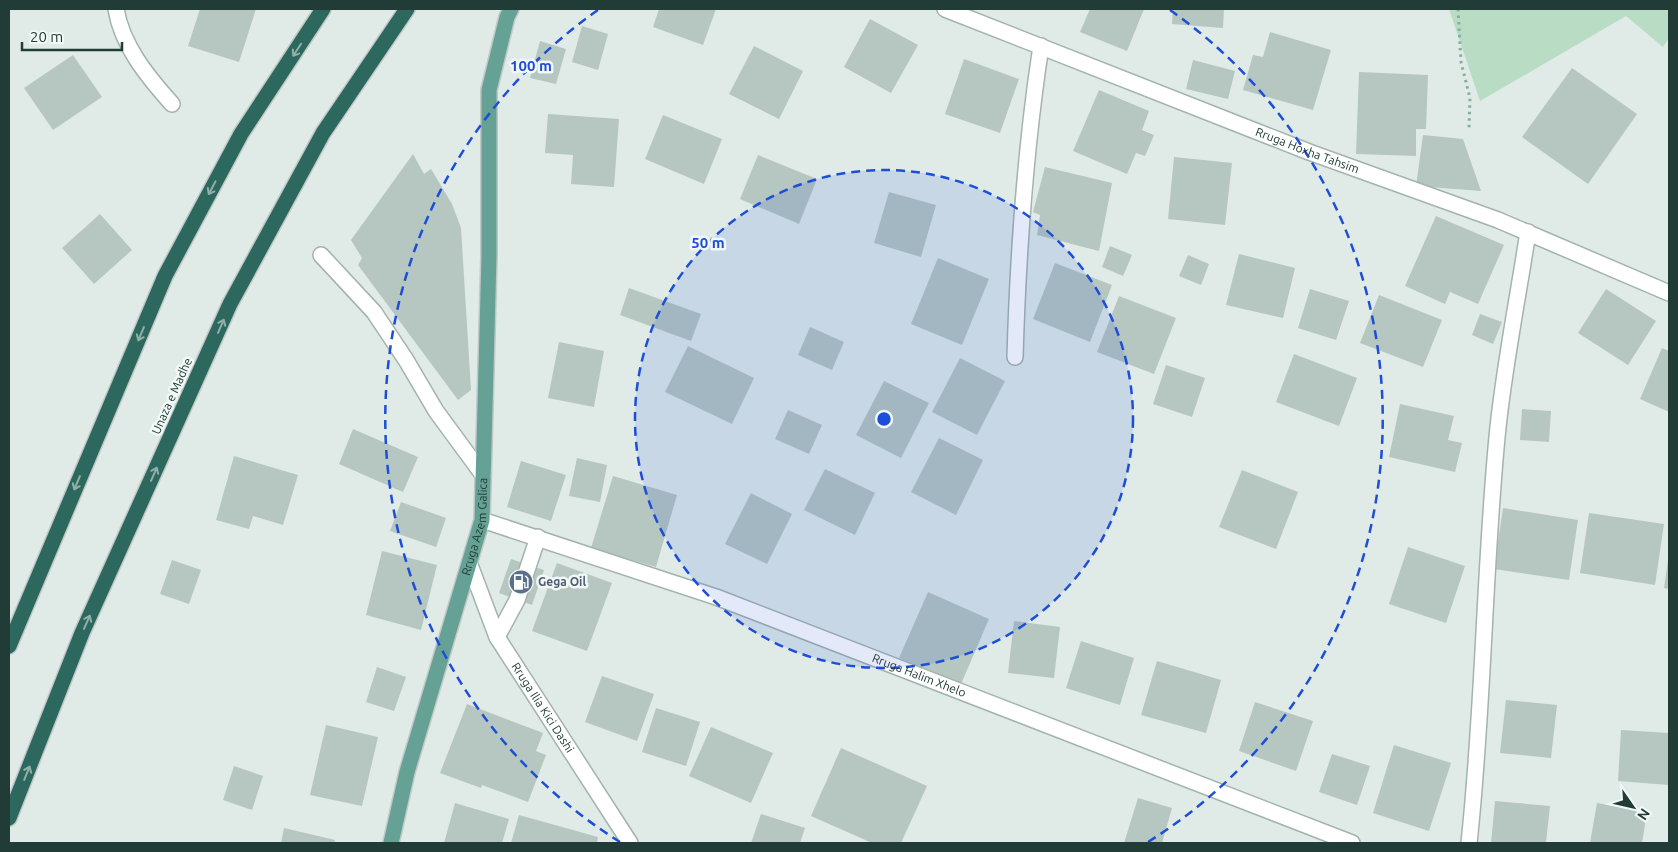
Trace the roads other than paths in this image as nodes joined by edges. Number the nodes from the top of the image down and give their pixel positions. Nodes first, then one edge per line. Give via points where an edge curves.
1 (116, 9) edge
2 (323, 9) edge
3 (407, 9) edge
4 (511, 9) edge
5 (945, 9) edge
6 (1041, 46) junction
7 (172, 104) dead end
8 (1528, 232) junction
9 (321, 255) dead end
10 (1669, 293) edge
11 (1015, 358) dead end
12 (483, 475) junction
13 (482, 520) junction
14 (538, 537) junction
15 (470, 564) junction
16 (497, 637) junction
17 (9, 646) edge
18 (9, 818) edge
19 (391, 843) edge
20 (630, 843) edge
21 (1352, 843) edge
22 (1469, 843) edge

1 - 7 street via 130,48 147,76
2 -> 17 highway via 241,134 166,276
18 -> 3 highway, Unaza e Madhe via 82,633 230,304 323,133
4 - 12 main road via 489,90 489,256
5 - 6 street, Rruga Hoxha Tahsim
6 - 8 street, Rruga Hoxha Tahsim via 1309,152
6 - 11 street via 1021,211
8 - 10 street, Rruga Hoxha Tahsim
8 - 22 street via 1498,426
9 - 12 street, Rruga Azem Galica via 374,312 436,411
12 - 13 main road, Rruga Azem Galica
13 - 14 street, Rruga Halim Xhelo
13 - 15 main road, Rruga Azem Galica
14 - 16 street via 517,600
14 - 21 street, Rruga Halim Xhelo via 716,597
15 - 16 street, Rruga Ilia Kici Dashi
15 - 19 main road, Rruga Azem Galica via 407,772
16 - 20 street, Rruga Ilia Kici Dashi

